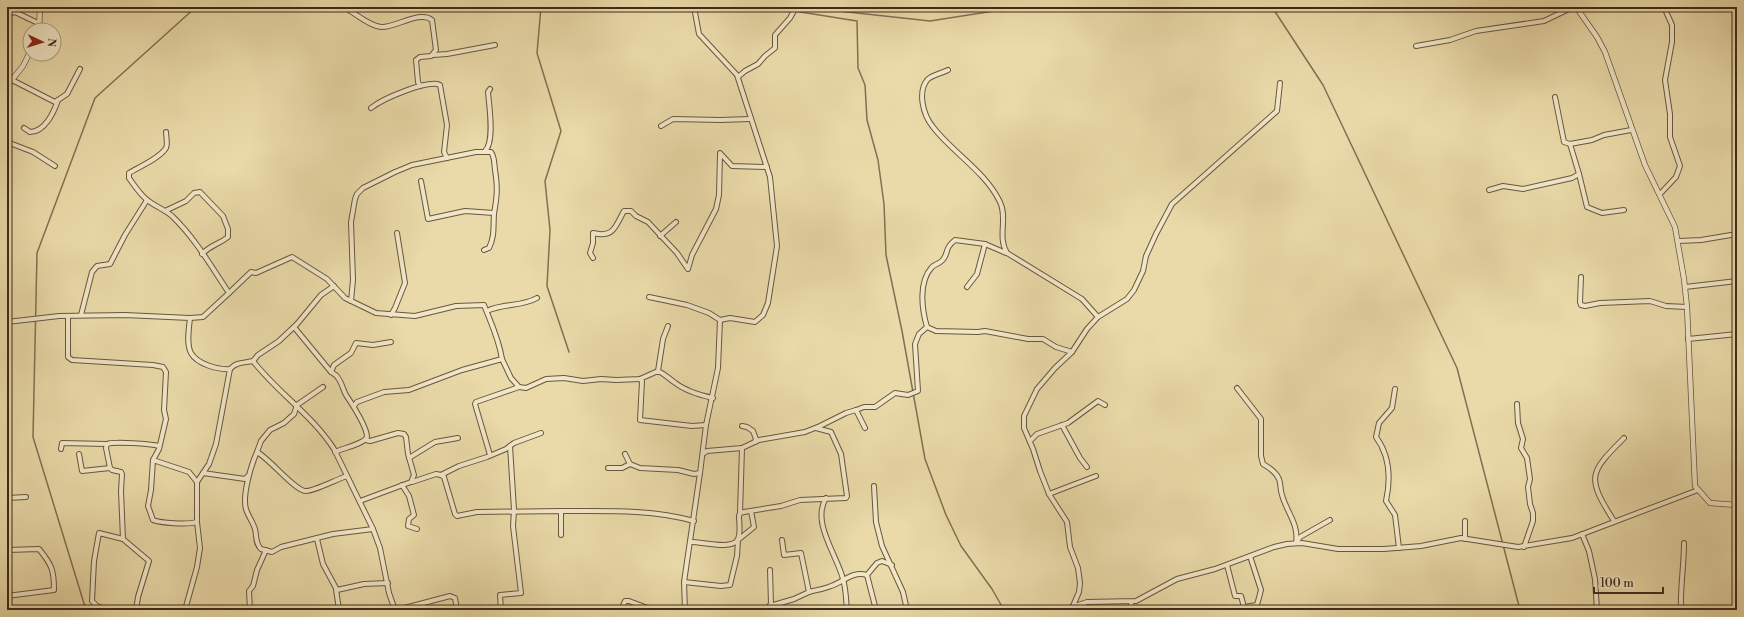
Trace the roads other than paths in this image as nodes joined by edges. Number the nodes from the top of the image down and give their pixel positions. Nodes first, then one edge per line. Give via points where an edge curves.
1 (40, 7) edge
2 (694, 7) edge
3 (1574, 7) edge
4 (1664, 7) edge
5 (796, 8) edge
6 (350, 11) dead end
7 (7, 14) edge
8 (36, 22) edge
9 (40, 22) edge
10 (495, 45) dead end
11 (1416, 46) dead end
12 (433, 55) junction
13 (25, 62) edge
14 (80, 69) dead end
15 (948, 70) dead end
16 (738, 77) junction
17 (12, 80) junction
18 (1280, 83) dead end
19 (7, 86) edge
20 (420, 86) junction
21 (490, 89) dead end
22 (1555, 97) dead end
23 (58, 100) junction
24 (371, 108) dead end
25 (750, 119) junction
26 (661, 126) dead end
27 (24, 128) dead end
28 (1632, 130) junction
29 (166, 132) dead end
30 (7, 142) edge
31 (1570, 144) junction
32 (484, 151) junction
33 (447, 158) junction
34 (55, 166) dead end
35 (767, 167) junction
36 (1579, 174) junction
37 (422, 181) dead end
38 (1489, 190) dead end
39 (1660, 194) junction
40 (147, 200) junction
41 (1624, 210) dead end
42 (165, 211) junction
43 (494, 213) junction
44 (676, 222) dead end
45 (397, 233) dead end
46 (1737, 234) edge
47 (660, 236) junction
48 (1679, 241) junction
49 (985, 244) junction
50 (484, 250) dead end
51 (1007, 253) junction
52 (202, 254) junction
53 (593, 258) dead end
54 (1581, 277) dead end
55 (1737, 281) edge
56 (334, 286) junction
57 (967, 287) dead end
58 (1685, 288) junction
59 (229, 293) junction
60 (649, 297) dead end
61 (537, 298) dead end
62 (351, 301) junction
63 (1686, 307) junction
64 (486, 312) junction
65 (391, 314) junction
66 (81, 315) junction
67 (68, 316) junction
68 (1098, 317) junction
69 (190, 318) junction
70 (720, 320) junction
71 (7, 322) edge
72 (668, 326) dead end
73 (294, 327) junction
74 (927, 327) junction
75 (1737, 334) edge
76 (1688, 339) junction
77 (392, 342) dead end
78 (1072, 352) junction
79 (502, 359) junction
80 (253, 361) junction
81 (230, 369) junction
82 (658, 371) junction
83 (331, 372) junction
84 (640, 379) junction
85 (324, 387) dead end
86 (519, 387) junction
87 (1237, 388) dead end
88 (1394, 389) dead end
89 (713, 398) junction
90 (1517, 404) dead end
91 (297, 405) junction
92 (1105, 405) dead end
93 (354, 406) junction
94 (856, 410) junction
95 (706, 425) junction
96 (1062, 425) junction
97 (742, 426) dead end
98 (816, 428) junction
99 (865, 428) dead end
100 (541, 433) dead end
101 (458, 438) dead end
102 (1624, 438) dead end
103 (366, 440) junction
104 (1030, 441) junction
105 (755, 442) junction
106 (107, 444) junction
107 (159, 446) junction
108 (510, 446) junction
109 (742, 448) junction
110 (61, 450) dead end
111 (257, 452) junction
112 (335, 452) junction
113 (704, 453) junction
114 (79, 454) dead end
115 (625, 454) dead end
116 (490, 455) junction
117 (409, 458) junction
118 (154, 460) junction
119 (630, 464) junction
120 (1087, 467) dead end
121 (110, 468) junction
122 (608, 468) dead end
123 (203, 473) junction
124 (700, 473) junction
125 (441, 475) junction
126 (248, 476) junction
127 (347, 476) junction
128 (1096, 476) dead end
129 (197, 482) junction
130 (411, 482) junction
131 (402, 485) junction
132 (874, 486) dead end
133 (1698, 490) junction
134 (1049, 494) junction
135 (26, 497) dead end
136 (7, 498) edge
137 (826, 498) junction
138 (360, 501) junction
139 (1737, 505) edge
140 (514, 510) junction
141 (561, 511) junction
142 (751, 511) junction
143 (740, 513) junction
144 (1330, 520) dead end
145 (694, 521) junction
146 (1465, 521) dead end
147 (1614, 521) junction
148 (197, 522) junction
149 (373, 529) junction
150 (417, 529) dead end
151 (1582, 534) junction
152 (561, 535) dead end
153 (123, 539) junction
154 (317, 539) junction
155 (1465, 539) junction
156 (738, 540) junction
157 (782, 540) dead end
158 (690, 542) junction
159 (1296, 543) junction
160 (1684, 543) dead end
161 (1524, 547) junction
162 (1398, 548) junction
163 (7, 550) edge
164 (266, 550) junction
165 (1250, 556) junction
166 (1227, 564) junction
167 (892, 565) junction
168 (770, 570) dead end
169 (867, 575) junction
170 (843, 580) junction
171 (684, 582) junction
172 (388, 583) junction
173 (336, 589) junction
174 (809, 592) junction
175 (7, 596) edge
176 (1130, 602) junction
177 (770, 606) junction
178 (1073, 606) junction
179 (108, 610) edge
180 (136, 610) edge
181 (185, 610) edge
182 (250, 610) edge
183 (339, 610) edge
184 (396, 610) edge
185 (457, 610) edge
186 (501, 610) edge
187 (621, 610) edge
188 (653, 610) edge
189 (685, 610) edge
190 (766, 610) edge
191 (847, 610) edge
192 (876, 610) edge
193 (908, 610) edge
194 (1063, 610) edge
195 (1132, 610) edge
196 (1597, 610) edge
197 (1681, 610) edge

1 - 9 street
2 - 16 street via 699,34
3 - 11 street via 1544,21 1476,31 1450,40
3 - 28 street via 1605,52
4 - 39 street via 1672,25 1672,42 1665,80 1670,109 1670,137 1680,166 1676,177
5 - 16 street via 775,34 775,48 758,64
6 - 12 street via 382,27 416,18 430,18 436,50
7 - 8 street via 15,12
10 - 12 street
12 - 20 street via 416,60
13 - 17 street
14 - 23 street via 67,94
15 - 51 street via 929,78 922,88 921,98 932,126 968,162 999,201 1003,222 1002,238
16 - 25 street
17 - 19 street
17 - 23 street via 53,102
18 - 68 street via 1277,111 1172,204 1146,256 1143,271 1134,290 1127,299
20 - 24 street via 386,98
20 - 33 street via 435,83 441,87 447,125 444,152
21 - 32 street via 489,140 488,148
22 - 31 street via 1564,142
23 - 27 street via 55,110 42,126 33,132
25 - 26 street via 673,119
25 - 35 street
28 - 31 street
28 - 39 street via 1644,165
29 - 40 street via 165,149 128,175
30 - 34 street via 33,152
31 - 36 street
32 - 33 street
32 - 43 street via 491,152 495,159 498,184
33 - 62 street via 422,162 395,172 363,188 357,194 351,222
35 - 47 street via 732,166 720,153 716,209 692,255 688,269
35 - 70 street via 777,246 768,302 763,315 755,322 730,318
36 - 38 street via 1523,190 1503,186
36 - 41 street via 1587,207 1602,213
37 - 43 street via 428,219 465,211
39 - 48 street
40 - 42 street
40 - 66 street via 125,234 110,264 97,266 92,272
42 - 52 street via 184,229
42 - 52 street via 200,192 220,213 228,229 228,237 210,245
43 - 50 street via 493,240 489,248
44 - 47 street
45 - 65 street via 404,283
46 - 48 street
47 - 53 street via 648,222 631,211 624,211 612,233 593,233 590,253
48 - 58 street
49 - 51 street
49 - 57 street via 977,274
49 - 74 street via 955,240 948,246 944,258 932,268 925,279 923,296
51 - 68 street via 1082,299
52 - 59 street via 210,261
54 - 63 street via 1581,305 1650,301 1666,306
55 - 58 street
56 - 59 street via 292,257 256,273 251,272
56 - 62 street
56 - 73 street via 321,295
58 - 63 street
59 - 69 street via 203,317
60 - 70 street via 687,305
61 - 64 street via 524,304 504,305
62 - 65 street via 376,313
63 - 76 street
64 - 65 street via 484,305 464,305 414,316
64 - 79 street via 500,346
66 - 67 street
66 - 69 street
67 - 71 street
67 - 107 street via 68,357 72,360 153,365 162,367 166,372 166,419
68 - 78 street
69 - 81 street via 191,353 210,366
70 - 89 street via 718,368
72 - 82 street via 663,339
73 - 80 street
73 - 83 street
74 - 78 street via 936,331 985,330 1028,339 1042,339
74 - 94 street via 919,334 915,344 918,391 908,395 895,393 875,407
75 - 76 street
76 - 133 street via 1695,486
77 - 83 street via 373,346 356,343 351,353 334,365
78 - 104 street via 1035,393 1023,420
79 - 86 street via 511,378
79 - 93 street via 458,371 409,390 384,392
80 - 81 street via 236,364
80 - 91 street via 260,371
81 - 123 street via 216,444
82 - 84 street
82 - 89 street via 681,387 700,396
83 - 93 street via 338,377
84 - 86 street via 583,381 564,378 543,380 526,388
84 - 95 street via 640,420 686,426
85 - 91 street
86 - 116 street via 475,404
87 - 159 street via 1261,419 1263,464 1272,468 1279,479 1281,493 1296,527
88 - 162 street via 1392,408 1379,423 1376,437 1384,447 1387,457 1389,490 1386,501 1395,515
89 - 95 street
90 - 161 street via 1518,423 1524,439 1521,448 1527,458 1530,479 1528,487 1533,513 1533,521
91 - 111 street via 294,414 266,434
91 - 112 street via 328,439
92 - 96 street via 1098,401
93 - 103 street via 367,433
94 - 98 street via 846,412
94 - 99 street
95 - 113 street
96 - 104 street via 1037,434
96 - 120 street
97 - 105 street via 753,431
98 - 105 street
98 - 137 street via 828,430 833,436 841,454 848,493 846,498
100 - 108 street
101 - 117 street via 435,442
102 - 147 street via 1600,464 1594,477 1598,492
103 - 112 street
103 - 117 street via 402,432 406,437
104 - 134 street
105 - 109 street
106 - 107 street via 140,443
106 - 110 street via 62,442
106 - 121 street
107 - 118 street
108 - 116 street
108 - 140 street
109 - 113 street
109 - 143 street
111 - 126 street
111 - 127 street via 301,491
112 - 127 street
113 - 124 street
114 - 121 street via 82,470
115 - 119 street
116 - 125 street
117 - 130 street via 414,475
118 - 129 street via 189,472
118 - 148 street via 148,506 153,520 189,525
119 - 122 street via 622,468
119 - 124 street via 640,468
121 - 153 street via 122,474
123 - 126 street via 236,479 245,479
123 - 129 street
124 - 145 street
125 - 130 street via 436,474
125 - 140 street via 444,477 457,516
126 - 164 street via 246,511 254,528 256,542 259,547
127 - 138 street
128 - 134 street
129 - 148 street
130 - 131 street
131 - 138 street
131 - 150 street via 409,496 414,515 409,519 408,526
132 - 167 street via 876,522 882,546
133 - 139 street via 1710,503
133 - 147 street
134 - 178 street via 1067,522 1070,547 1078,568 1079,592
135 - 136 street
137 - 142 street via 800,500
137 - 170 street via 821,508 823,530
138 - 149 street
140 - 141 street
140 - 186 street via 513,526 521,593 500,595
141 - 145 street via 663,514
141 - 152 street
142 - 143 street
142 - 156 street via 754,527
143 - 156 street
144 - 159 street via 1300,537
145 - 158 street
146 - 155 street
147 - 151 street
148 - 181 street via 200,548
149 - 154 street via 332,534
149 - 172 street
151 - 161 street
151 - 196 street via 1589,551 1595,579
153 - 179 street via 98,534 92,601
153 - 180 street via 149,561
154 - 164 street via 281,547 272,552
154 - 173 street via 323,564
155 - 161 street via 1500,546
155 - 162 street
156 - 158 street via 734,543 715,545
156 - 171 street via 730,585
157 - 174 street via 784,555 801,553
158 - 171 street
159 - 162 street via 1338,549
159 - 165 street via 1274,547
160 - 197 street
163 - 175 street via 40,549 49,560 54,573 54,590
164 - 182 street via 253,586 249,590
165 - 166 street
165 - 166 street via 1261,590 1257,605 1244,607 1241,596 1235,596
166 - 176 street via 1177,579 1141,599
167 - 169 street via 882,561 877,563
167 - 193 street
168 - 177 street
169 - 170 street via 850,575
169 - 192 street
170 - 174 street via 831,587
170 - 191 street
171 - 189 street
172 - 173 street
172 - 184 street
173 - 183 street
174 - 177 street
176 - 178 street via 1099,601
176 - 195 street
177 - 190 street
178 - 194 street
184 - 185 street via 450,596 454,598
187 - 188 street via 625,601 629,601

